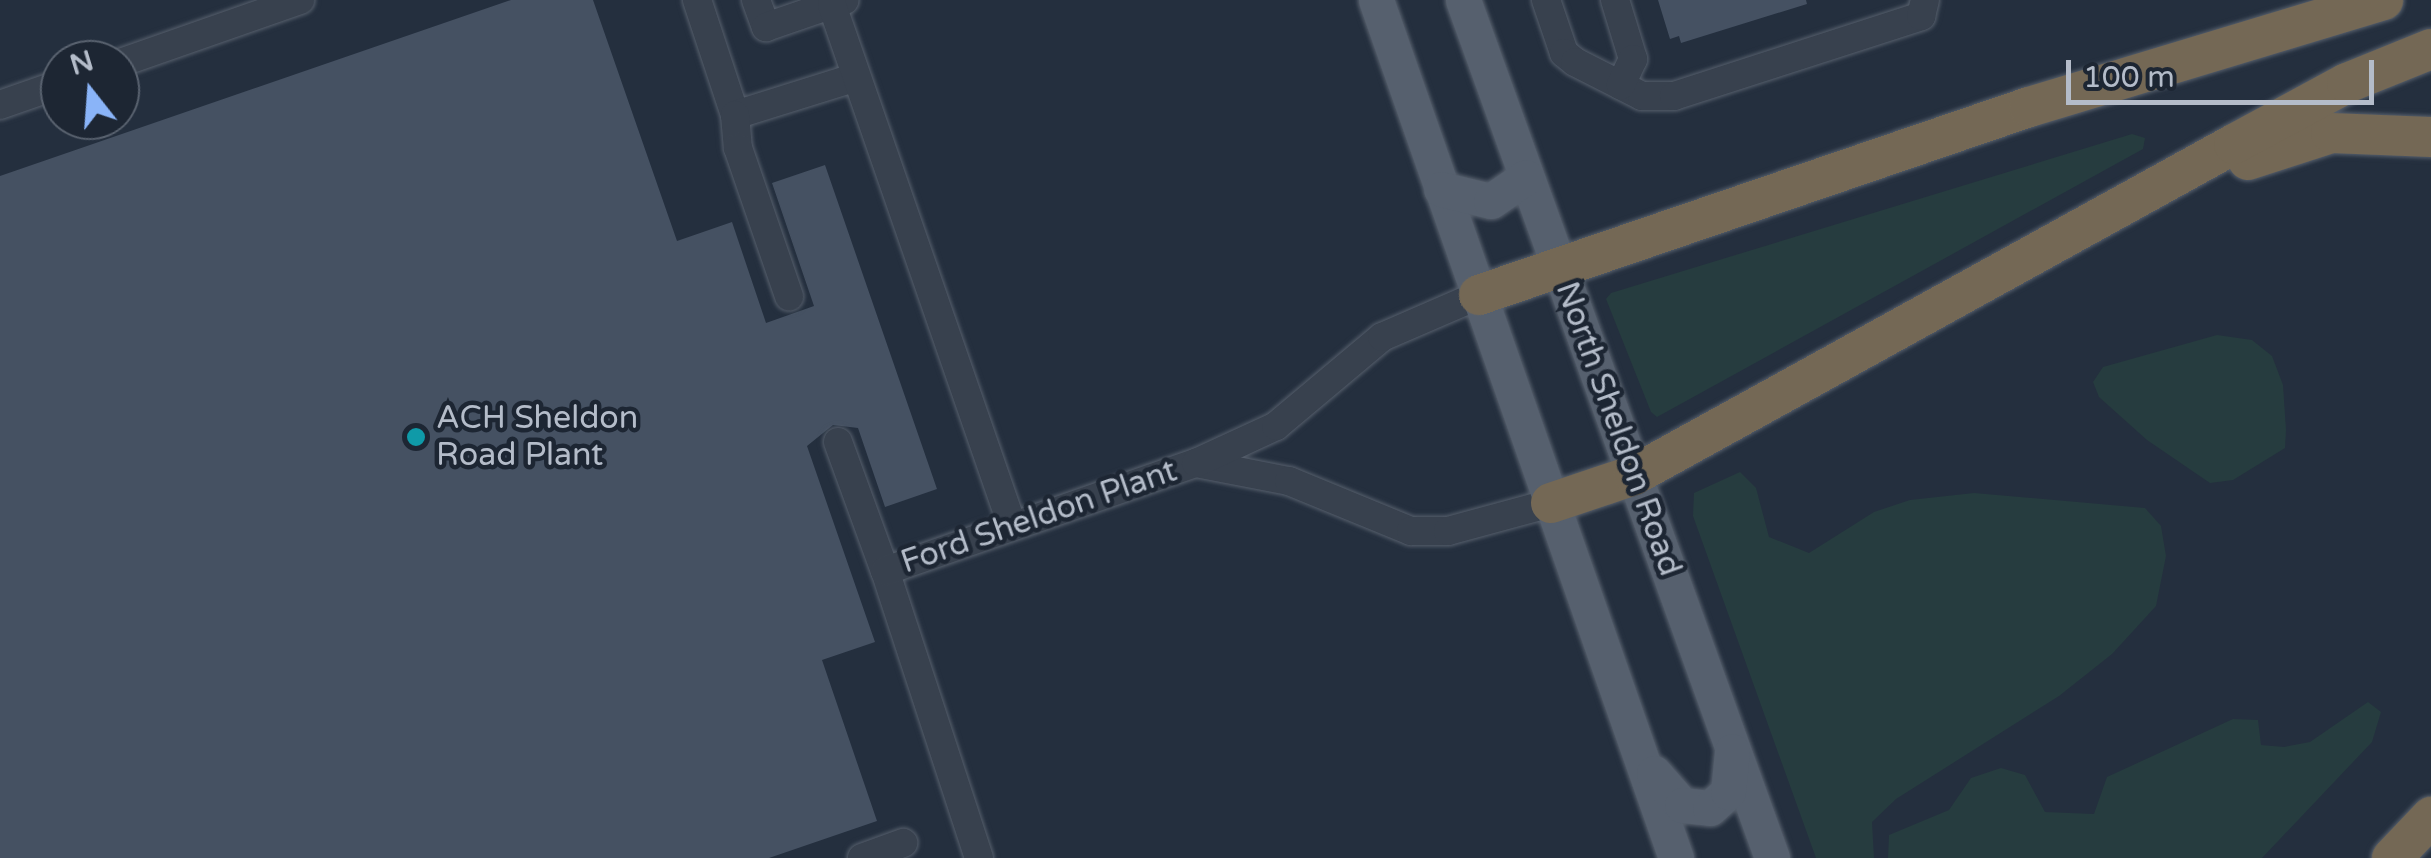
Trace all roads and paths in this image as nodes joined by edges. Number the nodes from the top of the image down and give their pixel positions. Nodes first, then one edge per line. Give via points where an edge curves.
1 (300, 0) edge
2 (697, 0) edge
3 (756, 0) edge
4 (1376, 0) edge
5 (1462, 0) edge
6 (1546, 0) edge
7 (1615, 0) edge
8 (1925, 0) edge
9 (2331, 0) edge
10 (2383, 0) edge
11 (838, 2) edge
12 (2431, 49) edge
13 (140, 56) edge
14 (2174, 62) junction
15 (856, 77) junction
16 (1621, 85) junction
17 (40, 91) edge
18 (0, 105) edge
19 (735, 115) junction
20 (2431, 137) edge
21 (1526, 177) junction
22 (1441, 189) junction
23 (2052, 246) junction
24 (1558, 267) junction
25 (1479, 295) junction
26 (789, 296) dead end
27 (838, 442) dead end
28 (1196, 463) junction
29 (1634, 475) junction
30 (1551, 504) junction
31 (1012, 525) junction
32 (885, 571) junction
33 (1731, 732) junction
34 (1648, 764) junction
35 (2431, 818) edge
36 (903, 844) dead end
37 (862, 858) edge
38 (979, 858) edge
39 (1676, 858) edge
40 (1772, 858) edge
41 (2392, 858) edge

1 - 13 lane
2 - 19 lane
3 - 11 lane via 766,27
4 - 22 main road
5 - 21 main road, North Sheldon Road
6 - 16 lane via 1564,53
7 - 16 lane via 1633,59
8 - 16 lane via 1920,16 1674,96 1642,96
9 - 14 highway
10 - 14 highway
11 - 15 lane
12 - 23 highway via 2348,83
14 - 24 highway
15 - 19 lane
15 - 31 lane
17 - 18 lane
19 - 26 lane via 738,148
20 - 23 highway via 2356,131 2298,142
21 - 22 main road via 1492,201
21 - 24 main road, North Sheldon Road
22 - 25 main road
23 - 29 highway
24 - 25 highway
24 - 29 main road, North Sheldon Road
25 - 28 lane, Ford Sheldon Plant via 1382,337 1276,426
25 - 30 main road
27 - 32 lane
28 - 30 lane, Ford Sheldon Plant via 1289,481 1411,530 1448,532
28 - 31 lane, Ford Sheldon Plant
29 - 30 highway
29 - 33 main road, North Sheldon Road
30 - 34 main road
31 - 32 lane, Ford Sheldon Plant
32 - 38 lane, Ford Sheldon Plant
33 - 34 main road via 1728,792 1710,808 1682,805
33 - 40 main road, North Sheldon Road
34 - 39 main road
35 - 41 highway
36 - 37 lane

